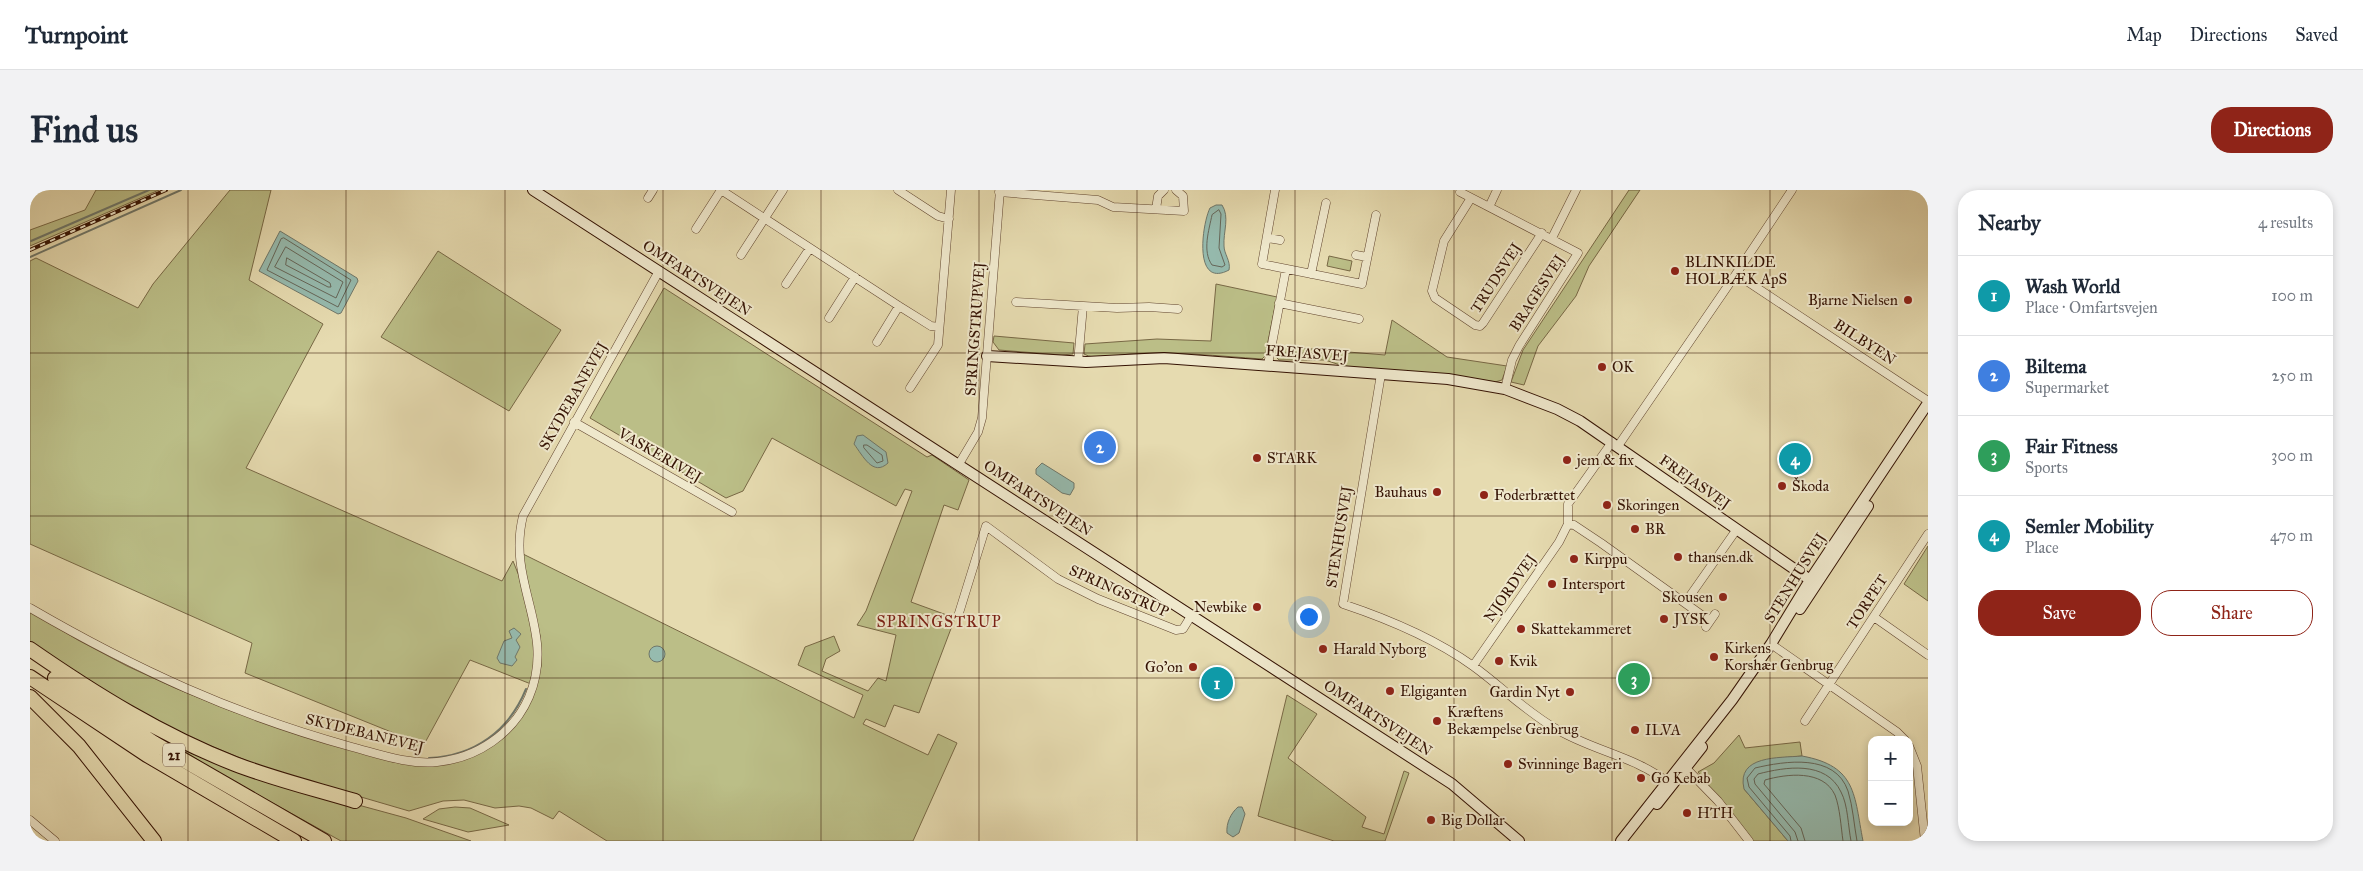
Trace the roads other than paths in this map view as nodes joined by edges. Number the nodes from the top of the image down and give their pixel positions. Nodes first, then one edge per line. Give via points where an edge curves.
1 (533, 190) edge
2 (653, 190) edge
3 (721, 190) edge
4 (782, 190) edge
5 (898, 190) edge
6 (951, 190) edge
7 (1164, 190) edge
8 (1176, 190) edge
9 (1276, 190) edge
10 (1497, 190) edge
11 (1576, 190) edge
12 (1792, 190) edge
13 (1000, 191) edge
14 (1460, 192) dead end
15 (648, 198) dead end
16 (1471, 198) junction
17 (1326, 203) dead end
18 (1489, 207) junction
19 (1156, 209) junction
20 (1376, 215) dead end
21 (765, 218) junction
22 (949, 219) junction
23 (696, 229) dead end
24 (1542, 233) junction
25 (1268, 238) junction
26 (1552, 238) junction
27 (1280, 240) dead end
28 (810, 248) junction
29 (741, 255) dead end
30 (1356, 255) dead end
31 (1368, 257) junction
32 (1286, 269) junction
33 (659, 272) junction
34 (1312, 274) junction
35 (1736, 274) junction
36 (855, 277) junction
37 (786, 284) dead end
38 (1016, 302) dead end
39 (1279, 302) junction
40 (899, 306) junction
41 (1083, 306) junction
42 (1178, 309) dead end
43 (828, 318) dead end
44 (1359, 319) dead end
45 (939, 327) junction
46 (877, 342) dead end
47 (986, 356) junction
48 (1078, 362) junction
49 (1268, 365) junction
50 (1381, 374) junction
51 (910, 388) dead end
52 (1505, 389) junction
53 (1928, 402) edge
54 (1928, 415) edge
55 (574, 422) junction
56 (1615, 444) junction
57 (959, 464) junction
58 (732, 512) dead end
59 (1568, 524) junction
60 (1737, 529) junction
61 (1928, 534) edge
62 (1813, 582) junction
63 (1685, 602) junction
64 (30, 608) edge
65 (959, 613) dead end
66 (1192, 616) junction
67 (1874, 617) junction
68 (1710, 620) dead end
69 (1774, 646) junction
70 (30, 649) edge
71 (1928, 655) edge
72 (30, 660) edge
73 (1474, 666) junction
74 (30, 677) edge
75 (1829, 685) junction
76 (30, 697) edge
77 (1805, 721) dead end
78 (1901, 736) edge
79 (1913, 756) edge
80 (1684, 765) junction
81 (1669, 783) junction
82 (355, 801) dead end
83 (1925, 807) edge
84 (30, 820) edge
85 (55, 841) edge
86 (154, 841) edge
87 (294, 841) edge
88 (324, 841) edge
89 (1520, 841) edge
90 (1621, 841) edge
91 (1629, 841) edge
92 (1749, 841) edge
93 (1925, 841) edge

1 - 33 street, OMFARTSVEJEN
2 - 15 street
3 - 21 street
3 - 23 street
4 - 21 street
5 - 22 street via 938,216
6 - 22 street
7 - 19 street via 1158,196
8 - 19 street via 1183,196 1184,211
9 - 25 street via 1266,233
10 - 18 street
11 - 26 street
12 - 35 street
13 - 19 street via 1098,200 1113,207
13 - 47 street, SPRINGSTRUPVEJ
14 - 16 street, BRAGESVEJ
16 - 18 street, BRAGESVEJ
16 - 24 street, TRUDSVEJ via 1444,241 1432,291 1434,298 1475,325 1483,324
17 - 34 street
18 - 24 street, BRAGESVEJ
20 - 31 street
21 - 28 street
21 - 29 street
22 - 45 street
24 - 26 street, BRAGESVEJ
25 - 27 street
25 - 32 street via 1262,264
26 - 52 street, BRAGESVEJ via 1576,250 1577,257 1519,346
28 - 36 street
28 - 37 street
30 - 31 street
31 - 34 street via 1362,284
32 - 34 street
32 - 39 street
33 - 55 street, SKYDEBANEVEJ
33 - 57 street, OMFARTSVEJEN
35 - 53 street, BILBYEN
35 - 56 street
36 - 40 street
36 - 43 street
38 - 41 street
39 - 44 street
39 - 49 street
40 - 45 street via 931,326
40 - 46 street
41 - 42 street
41 - 48 street
45 - 51 street via 938,345
47 - 48 street, FREJASVEJ
47 - 57 street, SPRINGSTRUPVEJ via 980,424 975,439
48 - 49 street, FREJASVEJ via 1154,358
49 - 50 street, FREJASVEJ
50 - 52 street, FREJASVEJ via 1456,380
50 - 73 street, STENHUSVEJ via 1343,604 1405,627
52 - 56 street, FREJASVEJ via 1557,409
53 - 62 street, STENHUSVEJ
54 - 62 street, STENHUSVEJ
55 - 58 street, VASKERIVEJ
55 - 64 street, SKYDEBANEVEJ via 526,508 519,532 521,575 538,641 538,665 530,695 515,721 495,740 459,758 431,762 402,760 271,722 158,677
56 - 59 street via 1568,504
56 - 60 street, FREJASVEJ
57 - 66 street, OMFARTSVEJEN
59 - 63 street
59 - 73 street, NJORDVEJ
60 - 62 street, FREJASVEJ
60 - 63 street, FREJASVEJ
61 - 67 street, TORPET
62 - 69 street, STENHUSVEJ
63 - 68 street
65 - 66 street, SPRINGSTRUP via 986,526 1051,574 1098,599 1176,630 1183,630
66 - 89 street, OMFARTSVEJEN via 1452,784
67 - 71 street
67 - 75 street, TORPET
69 - 75 street
69 - 80 street, STENHUSVEJ
70 - 82 highway via 134,716 183,742 235,764
72 - 88 highway, 21 via 154,742
73 - 81 street, STENHUSVEJ via 1543,722 1592,746 1638,763
74 - 87 highway, 21 via 147,755
75 - 77 street, TORPET
75 - 78 street
76 - 86 highway via 79,746
79 - 83 street
80 - 81 street, STENHUSVEJ
80 - 92 street via 1718,800
81 - 90 street, STENHUSVEJ
81 - 91 street, STENHUSVEJ
83 - 93 street
84 - 85 street

